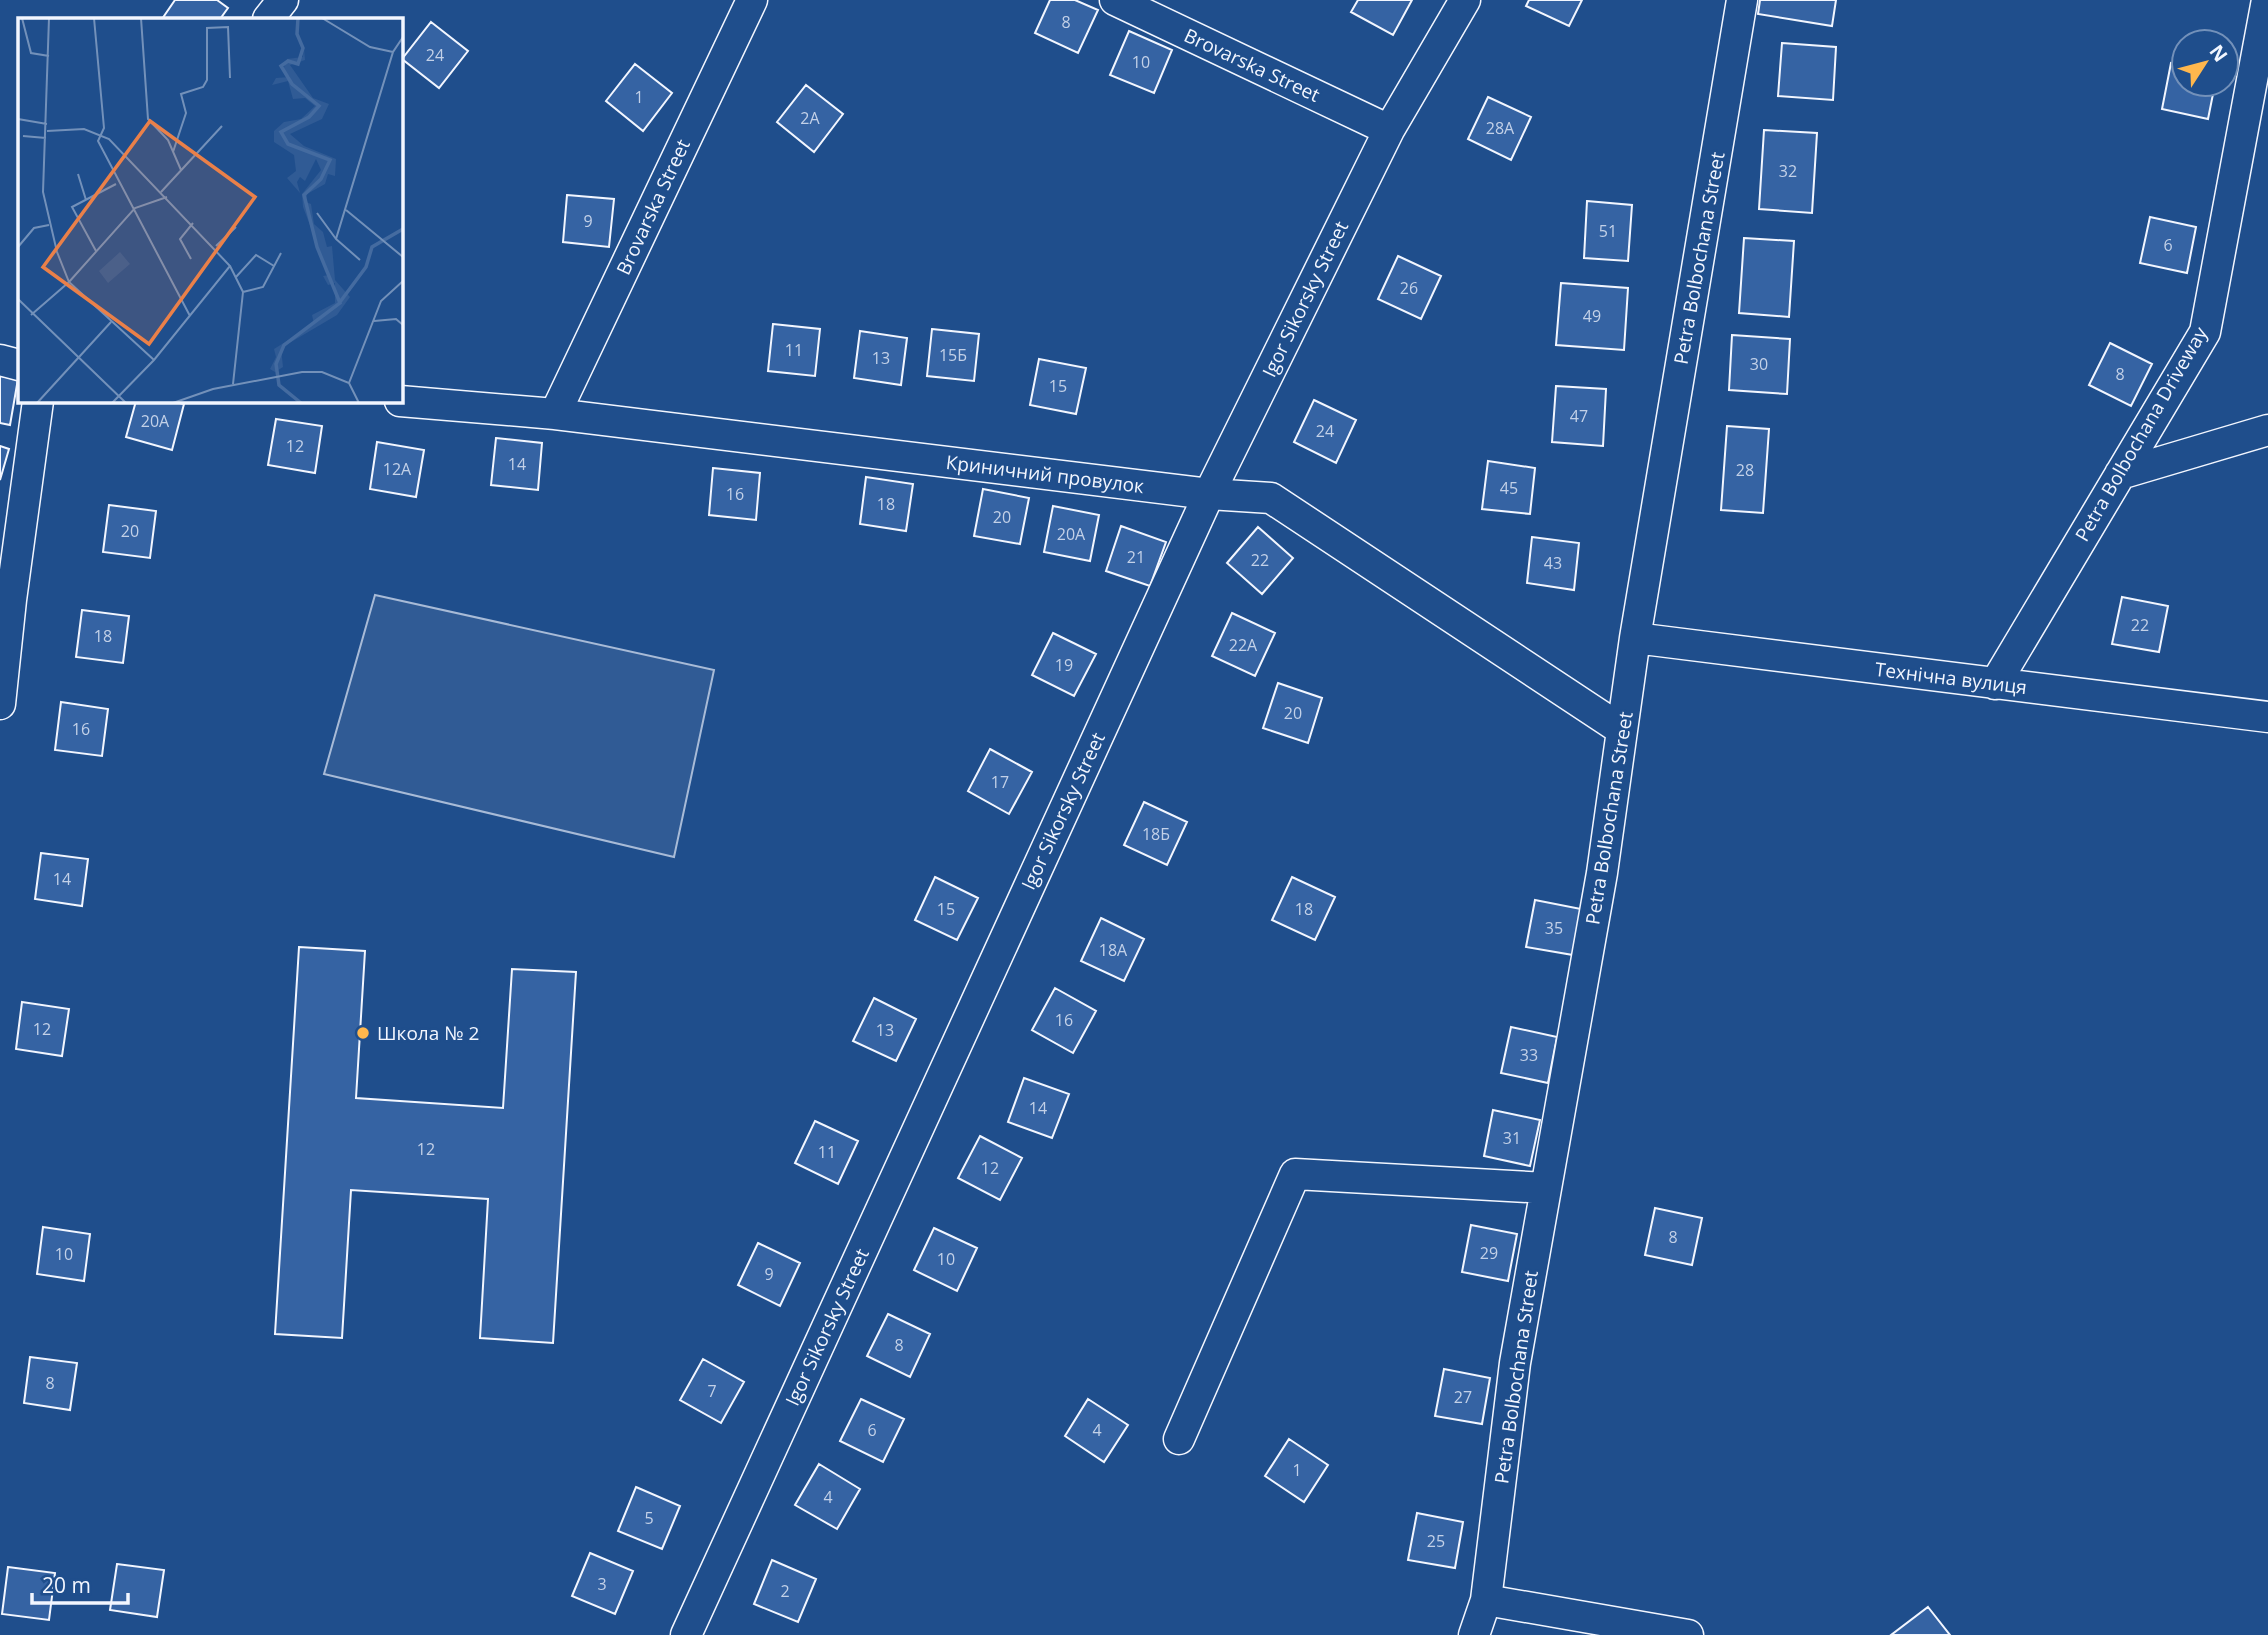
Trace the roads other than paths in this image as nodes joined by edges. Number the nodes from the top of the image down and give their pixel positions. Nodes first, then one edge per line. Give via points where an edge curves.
1 (283, 0) edge
2 (752, 0) edge
3 (1115, 0) edge
4 (1465, 0) edge
5 (1742, 0) edge
6 (2267, 0) edge
7 (269, 18) edge
8 (1389, 130) junction
9 (0, 360) edge
10 (18, 365) edge
11 (402, 401) edge
12 (38, 402) edge
13 (555, 414) junction
14 (2268, 430) edge
15 (2120, 474) junction
16 (1209, 494) junction
17 (1635, 639) junction
18 (1995, 684) junction
19 (0, 704) edge
20 (2268, 717) edge
21 (1622, 730) junction
22 (1546, 1188) junction
23 (1179, 1439) dead end
24 (1486, 1600) junction
25 (686, 1635) edge
26 (1474, 1635) edge
27 (1688, 1635) edge

1 - 7 street
2 - 13 street, Brovarska Street
3 - 8 street, Brovarska Street
4 - 8 street, Igor Sikorsky Street
5 - 17 street, Petra Bolbochana Street
6 - 15 street, Petra Bolbochana Driveway via 2205,332
8 - 16 street, Igor Sikorsky Street
9 - 10 street
11 - 13 street, Криничний провулок
12 - 19 street
13 - 16 street, Криничний провулок
14 - 15 street
15 - 18 street, Petra Bolbochana Driveway
16 - 21 street, Криничний провулок via 1270,498
16 - 25 street, Igor Sikorsky Street
17 - 18 street, Технічна вулиця
17 - 21 street, Petra Bolbochana Street
18 - 20 street, Технічна вулиця
21 - 22 street, Petra Bolbochana Street via 1602,873
22 - 23 street via 1295,1174
22 - 24 street, Petra Bolbochana Street via 1515,1363
24 - 26 street, Petra Bolbochana Street
24 - 27 street

